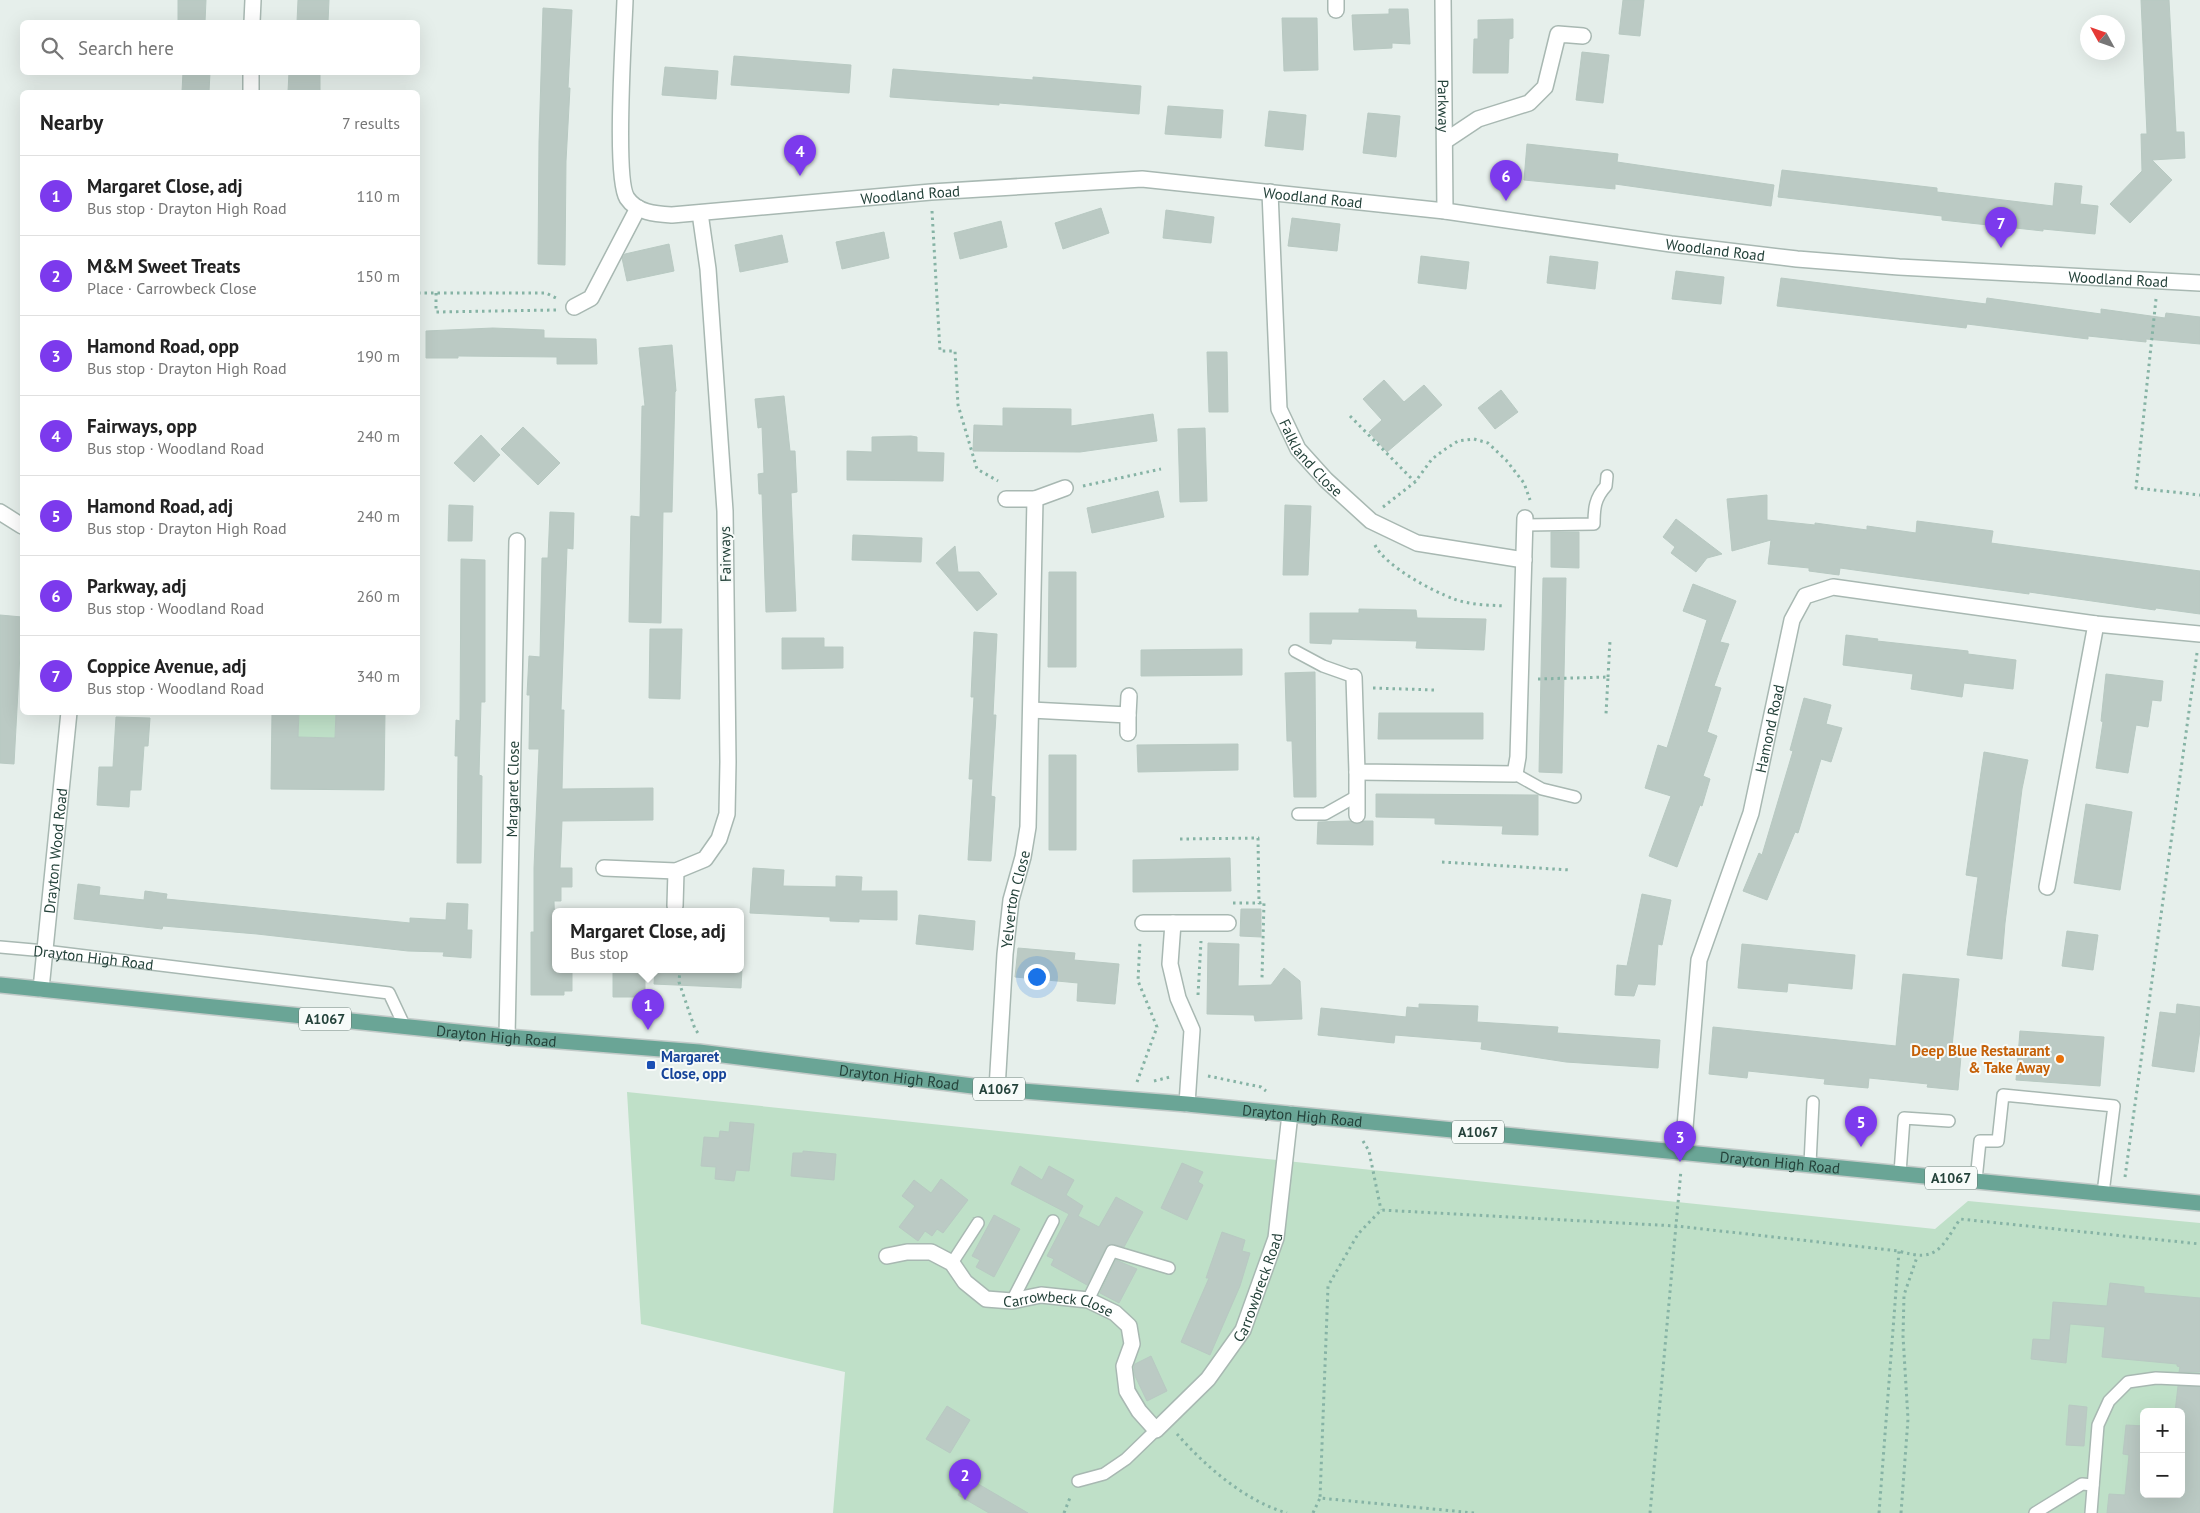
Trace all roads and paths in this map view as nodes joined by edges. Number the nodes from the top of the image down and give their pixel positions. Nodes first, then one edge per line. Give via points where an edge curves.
1 (253, 0) edge
2 (624, 0) edge
3 (1443, 0) edge
4 (252, 20) edge
5 (1583, 36) dead end
6 (251, 75) edge
7 (251, 90) edge
8 (1445, 141) junction
9 (931, 192) junction
10 (1270, 192) junction
11 (638, 208) junction
12 (1445, 212) junction
13 (700, 213) junction
14 (2158, 280) junction
15 (2200, 283) edge
16 (420, 292) edge
17 (436, 293) junction
18 (574, 307) junction
19 (1350, 416) dead end
20 (1161, 469) dead end
21 (1607, 476) dead end
22 (1415, 482) junction
23 (1065, 488) joint
24 (2200, 495) edge
25 (1006, 499) joint
26 (1035, 499) junction
27 (0, 512) edge
28 (1371, 521) junction
29 (1525, 521) junction
30 (20, 525) edge
31 (517, 541) dead end
32 (1524, 560) junction
33 (1523, 608) junction
34 (2096, 624) junction
35 (2200, 634) edge
36 (1610, 641) dead end
37 (1296, 651) dead end
38 (1608, 676) junction
39 (1520, 679) junction
40 (1355, 682) junction
41 (1434, 690) dead end
42 (1129, 696) dead end
43 (1031, 710) junction
44 (1606, 714) dead end
45 (69, 715) edge
46 (1128, 715) junction
47 (1128, 733) dead end
48 (1357, 772) junction
49 (1515, 774) junction
50 (1357, 796) junction
51 (1575, 797) dead end
52 (1298, 814) dead end
53 (1357, 815) dead end
54 (1180, 839) dead end
55 (1442, 862) dead end
56 (604, 868) dead end
57 (1570, 870) dead end
58 (676, 871) junction
59 (2047, 887) dead end
60 (675, 906) dead end
61 (1143, 922) joint
62 (1173, 923) junction
63 (1201, 923) junction
64 (1228, 923) dead end
65 (0, 948) edge
66 (45, 951) junction
67 (680, 973) edge
68 (1262, 978) dead end
69 (0, 985) edge
70 (41, 989) junction
71 (404, 1025) junction
72 (1192, 1030) junction
73 (507, 1037) junction
74 (699, 1052) junction
75 (1136, 1087) dead end
76 (997, 1089) junction
77 (1813, 1102) dead end
78 (1187, 1104) junction
79 (1290, 1114) junction
80 (1349, 1120) junction
81 (1949, 1121) dead end
82 (1683, 1151) junction
83 (1810, 1164) junction
84 (1900, 1173) junction
85 (1976, 1180) junction
86 (2103, 1193) junction
87 (2123, 1195) junction
88 (2200, 1203) edge
89 (1380, 1210) junction
90 (1053, 1221) dead end
91 (978, 1223) dead end
92 (1676, 1226) junction
93 (2200, 1244) edge
94 (1899, 1251) junction
95 (887, 1256) dead end
96 (1917, 1257) junction
97 (952, 1263) junction
98 (1169, 1268) dead end
99 (1088, 1300) junction
100 (1012, 1301) junction
101 (2200, 1380) edge
102 (1161, 1426) junction
103 (1078, 1481) dead end
104 (2093, 1485) junction
105 (1320, 1498) junction
106 (1287, 1513) edge
107 (1313, 1513) edge
108 (1474, 1513) edge
109 (1650, 1513) edge
110 (1879, 1513) edge
111 (1901, 1513) edge
112 (2035, 1513) edge
113 (2091, 1513) edge

1 - 4 street
2 - 11 street via 620,158 627,198
3 - 8 street, Parkway
5 - 8 street via 1558,34 1545,87 1529,103 1478,119
6 - 7 street
8 - 12 street, Parkway
9 - 10 street, Woodland Road via 1142,179
9 - 13 street, Woodland Road
9 - 25 path via 940,352 955,351 958,405 977,469 1000,482
10 - 12 street, Woodland Road
10 - 28 street, Falkland Close via 1279,409 1298,449
11 - 13 street, Woodland Road via 653,214
11 - 18 street via 591,298
12 - 14 street, Woodland Road via 1797,259
13 - 58 street, Fairways via 708,269 725,511 728,762 726,814 719,840 704,859
14 - 15 street, Woodland Road
14 - 24 path via 2136,488
16 - 17 path
17 - 18 path via 546,293
17 - 18 path via 436,312 551,311
19 - 22 path
20 - 23 path
21 - 29 lane via 1606,486 1594,507 1594,524
22 - 28 path
22 - 29 path via 1432,459 1458,441 1474,439 1488,443 1524,483 1534,514
23 - 26 street
25 - 26 street
26 - 43 street, Yelverton Close
27 - 30 street
28 - 32 street, Falkland Close via 1417,543
28 - 33 path via 1370,534 1377,549 1395,566 1423,584 1455,600
29 - 32 street
31 - 73 street, Margaret Close
32 - 33 street
33 - 39 street
34 - 35 street, Hamond Road
34 - 59 street
34 - 82 street, Hamond Road via 1833,587 1805,596 1792,620 1751,813 1699,960
35 - 87 path
36 - 38 path
37 - 40 lane
38 - 39 path
38 - 44 path
39 - 49 street
40 - 41 path
40 - 48 street
42 - 46 street
43 - 46 street
43 - 76 street, Yelverton Close via 1028,827 1011,900
45 - 66 street, Drayton Wood Road
46 - 47 street
48 - 49 street
48 - 50 street
49 - 51 lane via 1542,789
50 - 52 lane via 1325,814
50 - 53 street
54 - 68 path via 1258,838 1259,903 1264,902
55 - 57 path
56 - 58 street, Fairways
58 - 60 street
61 - 62 street
61 - 75 path via 1138,981 1157,1028
62 - 63 street
62 - 72 street via 1170,964 1178,998
63 - 64 street
63 - 72 path via 1198,1000
65 - 66 lane, Drayton High Road
66 - 70 street, Drayton Wood Road
66 - 71 lane, Drayton High Road via 389,993
67 - 74 path via 679,982 700,1036
69 - 70 main road, Drayton High Road / A1067
70 - 71 main road, Drayton High Road / A1067
71 - 73 main road, Drayton High Road / A1067
72 - 78 street
73 - 74 main road, Drayton High Road / A1067
74 - 76 main road, Drayton High Road / A1067
76 - 78 main road, Drayton High Road / A1067
77 - 83 lane
78 - 79 main road, Drayton High Road / A1067
79 - 80 main road, Drayton High Road / A1067
79 - 102 street, Carrowbreck Road via 1276,1238 1243,1330 1208,1378
80 - 82 main road, Drayton High Road / A1067
80 - 89 path via 1369,1151
81 - 84 lane via 1904,1118
82 - 83 main road, Drayton High Road / A1067
82 - 92 path
83 - 84 main road, Drayton High Road / A1067
84 - 85 main road, Drayton High Road / A1067
85 - 86 main road, Drayton High Road / A1067
85 - 86 lane via 1980,1141 1998,1141 2003,1095 2114,1106
86 - 87 main road, Drayton High Road / A1067
87 - 88 main road, Drayton High Road / A1067
89 - 92 path
89 - 105 path via 1358,1234 1328,1286
90 - 100 lane
91 - 97 lane
92 - 94 path
92 - 109 path
93 - 96 path via 1960,1219 1939,1250
94 - 96 path
94 - 110 path
95 - 97 street, Carrowbeck Close via 931,1252
96 - 111 path via 1904,1295 1908,1419
97 - 100 street, Carrowbeck Close via 965,1282 986,1299
98 - 99 lane via 1112,1251
99 - 100 street, Carrowbeck Close via 1040,1295
99 - 102 street, Carrowbeck Close via 1114,1312 1128,1326 1132,1344 1124,1366 1126,1391 1139,1411
101 - 104 lane via 2156,1378 2128,1382 2109,1401 2098,1425
102 - 103 lane via 1126,1459 1104,1474
102 - 106 path via 1243,1491
104 - 112 lane via 2082,1484
104 - 113 lane
105 - 107 path
105 - 108 path

